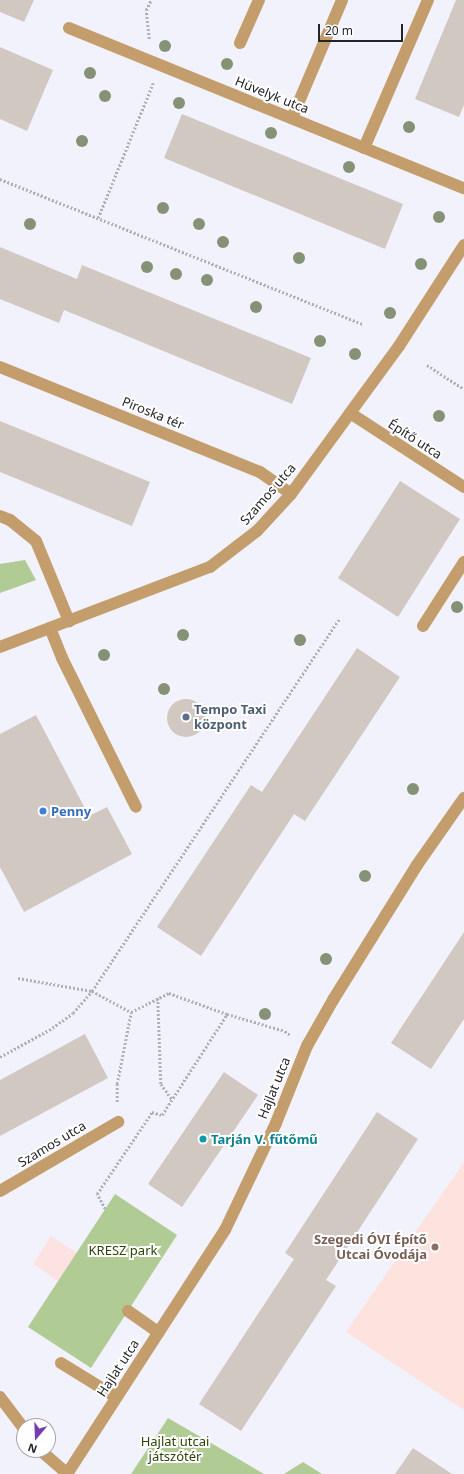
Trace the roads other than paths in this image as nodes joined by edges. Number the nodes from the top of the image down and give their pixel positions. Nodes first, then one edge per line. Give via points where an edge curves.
1 (259, 0) edge
2 (342, 0) edge
3 (428, 0) edge
4 (68, 28) dead end
5 (240, 44) dead end
6 (292, 118) junction
7 (364, 148) junction
8 (464, 188) edge
9 (464, 245) edge
10 (0, 367) edge
11 (350, 413) junction
12 (464, 487) edge
13 (290, 494) junction
14 (0, 516) edge
15 (464, 562) edge
16 (69, 621) junction
17 (423, 626) dead end
18 (50, 628) junction
19 (0, 647) edge
20 (464, 798) edge
21 (136, 807) dead end
22 (118, 1122) road end
23 (0, 1191) edge
24 (128, 1311) dead end
25 (158, 1332) junction
26 (61, 1363) dead end
27 (0, 1397) edge
28 (116, 1397) junction
29 (16, 1418) edge
30 (49, 1458) edge
31 (67, 1474) edge

1 - 5 street
2 - 6 street
3 - 7 street
4 - 6 street, Hüvelyk utca
6 - 7 street, Hüvelyk utca
7 - 8 street, Hüvelyk utca
9 - 11 street, Szamos utca via 399,346
10 - 13 street, Piroska tér via 260,472
11 - 12 street, Építő utca
11 - 13 street, Szamos utca
13 - 16 street, Szamos utca via 257,531 210,567
14 - 16 street via 10,520 36,541
15 - 17 street
16 - 18 street, Szamos utca
18 - 19 street, Szamos utca
18 - 21 street via 62,658
20 - 25 street, Hajlat utca via 413,872 333,1000 307,1046 276,1123 225,1230
22 - 23 street, Szamos utca
24 - 25 street
25 - 28 street, Hajlat utca
26 - 28 street
27 - 29 street
28 - 31 street, Hajlat utca
30 - 31 street

